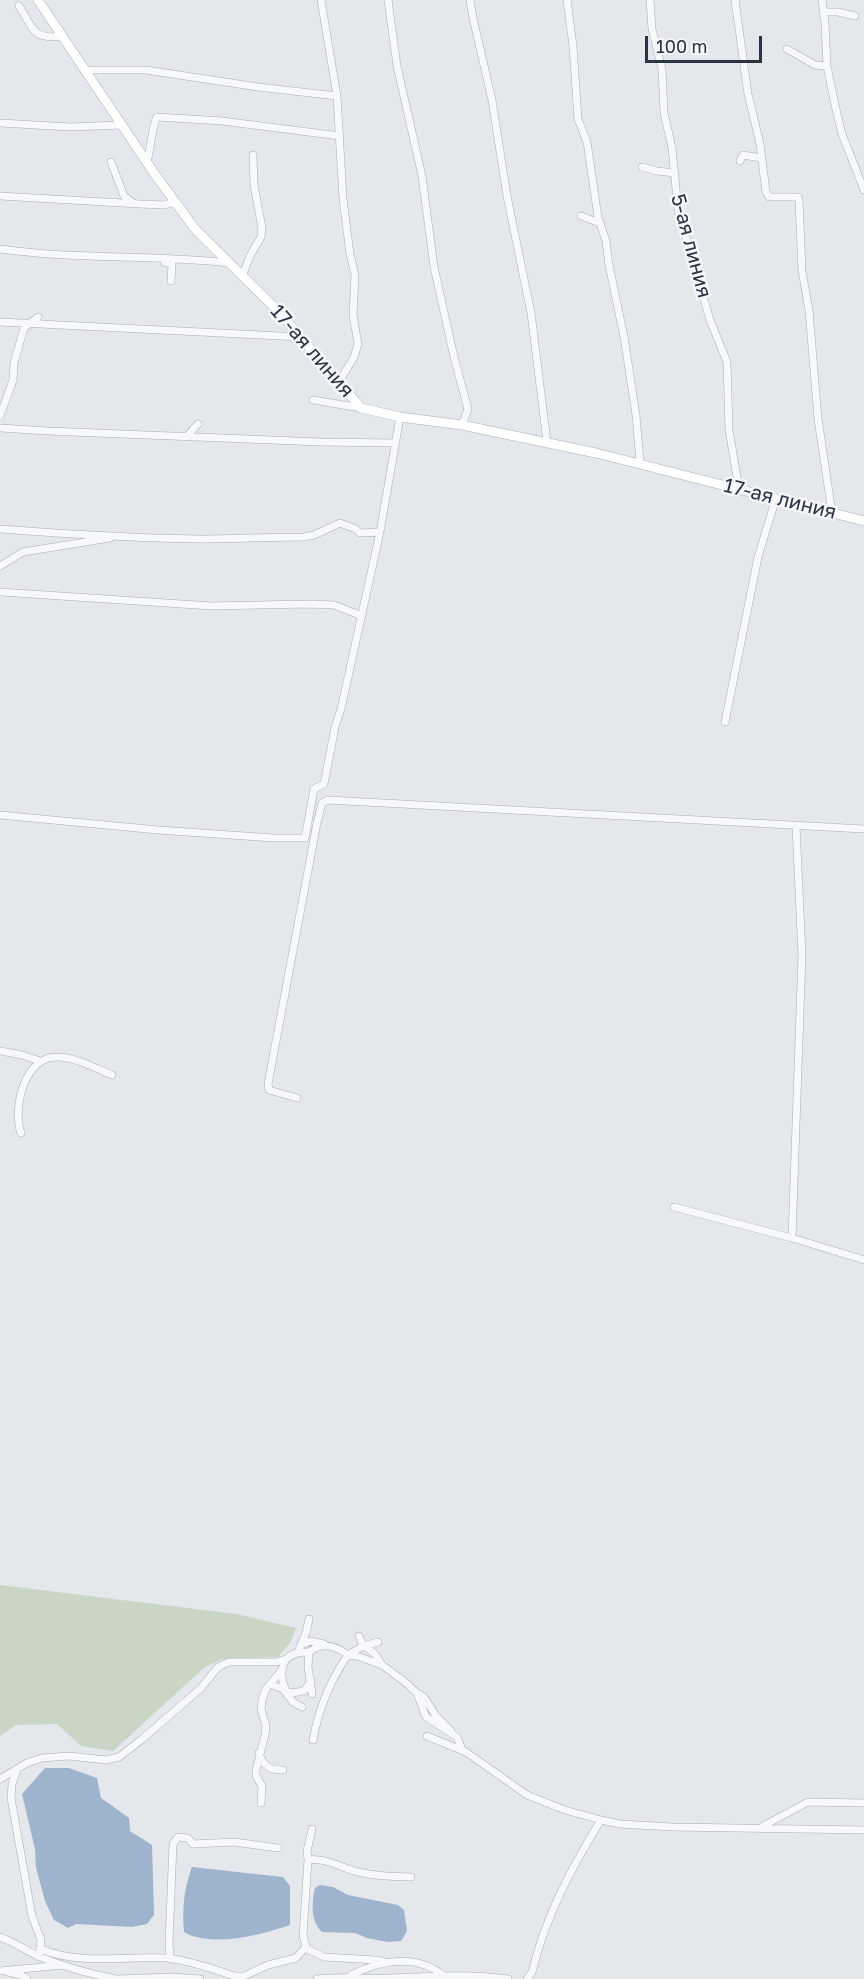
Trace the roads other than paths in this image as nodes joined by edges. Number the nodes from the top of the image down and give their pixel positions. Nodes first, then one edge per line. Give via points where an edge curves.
1 (38, 0) edge
2 (321, 0) edge
3 (388, 0) edge
4 (470, 0) edge
5 (567, 0) edge
6 (650, 0) edge
7 (735, 0) edge
8 (822, 0) edge
9 (19, 6) dead end
10 (824, 12) junction
11 (855, 16) dead end
12 (62, 36) junction
13 (788, 49) dead end
14 (827, 66) junction
15 (85, 70) junction
16 (338, 96) junction
17 (0, 123) edge
18 (122, 125) junction
19 (340, 136) junction
20 (253, 155) dead end
21 (761, 158) junction
22 (740, 161) dead end
23 (111, 162) dead end
24 (147, 162) junction
25 (642, 167) dead end
26 (675, 173) junction
27 (119, 187) junction
28 (864, 190) edge
29 (0, 196) edge
30 (175, 201) junction
31 (103, 202) junction
32 (135, 204) junction
33 (581, 216) dead end
34 (600, 223) junction
35 (0, 249) edge
36 (153, 259) junction
37 (229, 263) junction
38 (242, 277) junction
39 (171, 281) dead end
40 (38, 317) dead end
41 (0, 322) edge
42 (29, 324) junction
43 (301, 337) junction
44 (339, 382) junction
45 (313, 400) dead end
46 (360, 408) junction
47 (0, 416) edge
48 (400, 417) junction
49 (198, 424) dead end
50 (462, 425) junction
51 (0, 428) edge
52 (187, 436) junction
53 (547, 442) junction
54 (396, 443) junction
55 (640, 463) junction
56 (739, 489) junction
57 (776, 498) junction
58 (832, 513) junction
59 (864, 521) edge
60 (0, 529) edge
61 (380, 532) junction
62 (119, 536) junction
63 (0, 566) edge
64 (0, 591) edge
65 (362, 616) junction
66 (724, 722) dead end
67 (0, 815) edge
68 (796, 825) junction
69 (864, 830) edge
70 (0, 1051) edge
71 (40, 1061) junction
72 (112, 1075) dead end
73 (297, 1098) dead end
74 (21, 1133) dead end
75 (674, 1207) dead end
76 (792, 1238) junction
77 (864, 1260) edge
78 (309, 1619) dead end
79 (359, 1636) dead end
80 (378, 1642) dead end
81 (327, 1645) junction
82 (363, 1646) junction
83 (299, 1648) junction
84 (309, 1652) junction
85 (348, 1656) junction
86 (286, 1659) junction
87 (382, 1665) junction
88 (281, 1671) junction
89 (311, 1681) junction
90 (270, 1684) junction
91 (286, 1691) junction
92 (312, 1694) dead end
93 (302, 1707) dead end
94 (428, 1736) dead end
95 (313, 1740) dead end
96 (462, 1750) junction
97 (259, 1765) junction
98 (17, 1770) junction
99 (283, 1770) dead end
100 (0, 1779) edge
101 (261, 1803) dead end
102 (864, 1803) edge
103 (601, 1820) junction
104 (761, 1828) junction
105 (312, 1829) dead end
106 (864, 1830) edge
107 (278, 1848) dead end
108 (308, 1860) junction
109 (411, 1877) dead end
110 (0, 1937) edge
111 (306, 1947) junction
112 (40, 1953) junction
113 (170, 1959) junction
114 (385, 1962) junction
115 (66, 1965) junction
116 (0, 1971) edge
117 (444, 1976) junction
118 (349, 1977) junction
119 (27, 1979) edge
120 (117, 1979) edge
121 (200, 1979) edge
122 (317, 1979) edge
123 (508, 1979) edge
124 (527, 1979) edge

1 - 12 street, 17-ая линия
2 - 16 street
3 - 50 street via 397,66 422,176 434,267 468,409
4 - 53 street via 531,313
5 - 34 street via 578,119 587,142
6 - 26 street, 5-ая линия
7 - 21 street
8 - 10 street
9 - 12 street via 39,36
10 - 11 street
10 - 14 street
12 - 15 street, 17-ая линия
13 - 14 street via 807,61
14 - 28 street via 842,134
15 - 16 street via 146,70
15 - 18 street, 17-ая линия
16 - 19 street
17 - 18 street
18 - 24 street, 17-ая линия
19 - 24 street via 157,117
19 - 44 street via 358,344
20 - 38 street via 262,228
21 - 22 street via 743,155
21 - 58 street via 769,197 799,200 802,271
23 - 27 street
24 - 30 street, 17-ая линия
25 - 26 street
26 - 56 street, 5-ая линия via 680,219 710,320 727,362 729,430
27 - 31 street via 115,195
27 - 32 street
29 - 31 street
30 - 32 street via 164,205
30 - 37 street, 17-ая линия via 195,229
31 - 32 street
33 - 34 street
34 - 55 street via 627,356
35 - 36 street
36 - 37 street
36 - 39 street via 172,264
37 - 38 street, 17-ая линия
38 - 43 street, 17-ая линия
40 - 42 street
41 - 42 street
42 - 43 street
42 - 47 street via 20,340
43 - 44 street, 17-ая линия
44 - 46 street, 17-ая линия
45 - 46 street
46 - 48 street, 17-ая линия
48 - 50 street, 17-ая линия
48 - 54 street
49 - 52 street
50 - 53 street, 17-ая линия
51 - 52 street
52 - 54 street
53 - 55 street, 17-ая линия
54 - 61 street
55 - 56 street, 17-ая линия
56 - 57 street, 17-ая линия
57 - 58 street, 17-ая линия
57 - 66 street via 760,549
58 - 59 street, 17-ая линия
60 - 62 street
61 - 62 street via 360,533 340,523 304,537
61 - 65 street
62 - 63 street via 23,552
64 - 65 street via 212,606 334,605
65 - 67 street via 324,784 314,789 305,838 158,830
68 - 69 street
68 - 73 street via 328,800 322,803 268,1084 269,1090
68 - 76 street via 802,955
70 - 71 street
71 - 72 street via 58,1057
71 - 74 street via 20,1092 16,1118
75 - 76 street
76 - 77 street
78 - 83 street
79 - 82 street
80 - 82 street
81 - 83 street via 310,1641
81 - 84 street
81 - 85 street
82 - 85 street
82 - 87 street
83 - 84 street
83 - 86 street
84 - 89 street
85 - 87 street
85 - 95 street via 332,1684
86 - 88 street
86 - 98 street via 229,1662 218,1667 201,1688 118,1757 42,1758
87 - 96 street via 417,1693 426,1717 457,1737
88 - 90 street
88 - 91 street
89 - 91 street via 304,1691
89 - 92 street
90 - 91 street
90 - 97 street via 262,1700 266,1726
91 - 93 street
94 - 96 street
96 - 103 street via 528,1795
97 - 99 street
97 - 101 street via 256,1776 262,1786
98 - 100 street
98 - 112 street via 11,1798 32,1916 41,1940
102 - 104 street via 808,1802
103 - 104 street via 672,1827
103 - 124 street via 552,1907
104 - 106 street
105 - 108 street
107 - 113 street via 234,1842 193,1844 188,1838 178,1838 173,1844
108 - 109 street via 317,1858 379,1876
108 - 111 street via 303,1936
110 - 112 street
111 - 113 street via 296,1958 244,1976
111 - 114 street via 324,1957
112 - 113 street
112 - 115 street
114 - 117 street via 403,1960
114 - 118 street
115 - 116 street
115 - 120 street
116 - 119 street
117 - 118 street
117 - 123 street
118 - 122 street
120 - 121 street

